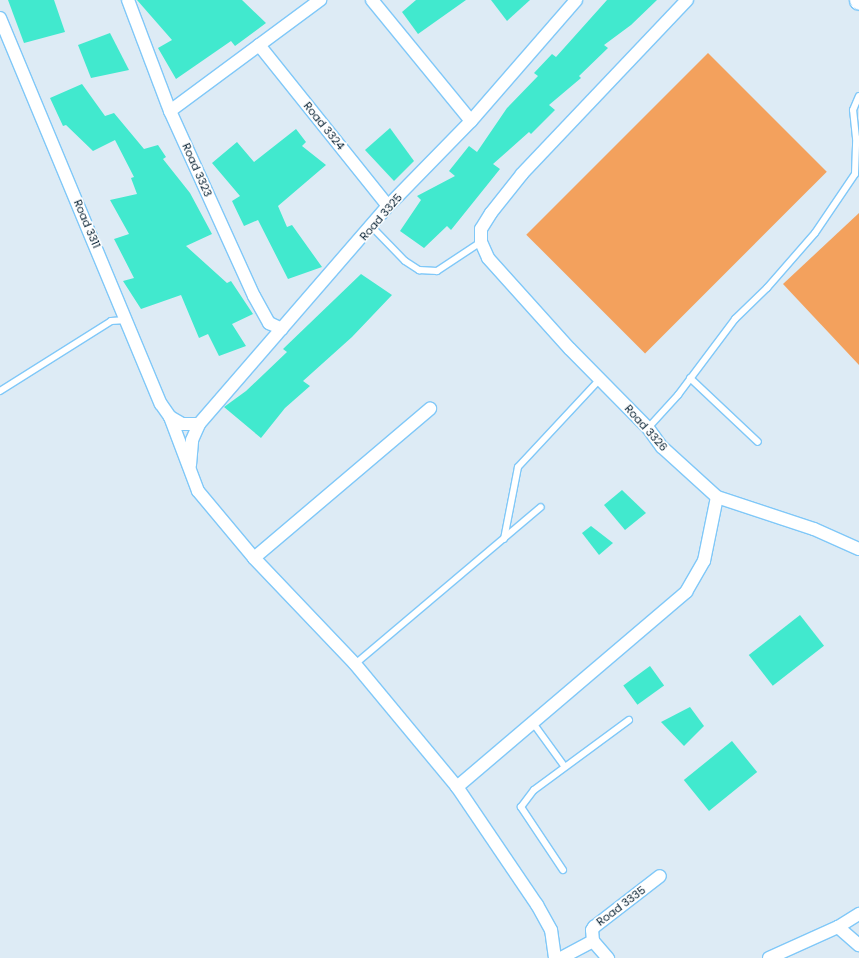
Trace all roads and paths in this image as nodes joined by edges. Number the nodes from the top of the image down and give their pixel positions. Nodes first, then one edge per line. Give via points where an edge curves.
1 (128, 0) edge
2 (320, 0) edge
3 (372, 0) edge
4 (576, 0) edge
5 (687, 0) edge
6 (0, 18) edge
7 (259, 45) junction
8 (859, 96) edge
9 (170, 110) junction
10 (471, 121) junction
11 (388, 206) junction
12 (372, 227) junction
13 (481, 242) junction
14 (128, 320) junction
15 (282, 329) junction
16 (600, 378) junction
17 (690, 378) junction
18 (0, 391) edge
19 (430, 409) dead end
20 (170, 417) junction
21 (199, 424) junction
22 (648, 428) junction
23 (758, 442) dead end
24 (191, 474) junction
25 (717, 497) junction
26 (542, 507) dead end
27 (504, 539) junction
28 (859, 549) edge
29 (254, 558) junction
30 (355, 664) junction
31 (629, 720) dead end
32 (533, 723) junction
33 (565, 767) junction
34 (456, 787) junction
35 (563, 870) dead end
36 (660, 876) dead end
37 (859, 914) edge
38 (838, 926) junction
39 (593, 941) junction
40 (859, 945) edge
41 (555, 958) edge
42 (561, 958) edge
43 (608, 958) edge
44 (769, 958) edge

1 - 9 street, Road 3323
2 - 7 street
3 - 10 street
4 - 10 street, Road 3325
5 - 13 street via 522,174 491,212 481,229
6 - 14 street, Road 3311
7 - 9 street
7 - 11 street, Road 3324
8 - 17 lane via 852,110 856,138 855,174 815,233 768,288 735,319
9 - 15 street, Road 3323 via 254,296 269,324
10 - 11 street, Road 3325
11 - 12 street, Road 3325
12 - 13 lane via 405,260 419,270 437,271
12 - 15 street, Road 3325
13 - 16 street, Road 3326 via 488,258
14 - 18 lane via 111,321
14 - 20 street, Road 3311 via 162,404
15 - 21 street, Road 3325
16 - 22 street, Road 3326
16 - 27 lane via 518,467
17 - 22 lane
17 - 23 lane
19 - 29 street
20 - 21 street via 182,424
20 - 24 street, Road 3311
21 - 24 street via 190,457
22 - 25 street, Road 3326 via 662,447
24 - 29 street, Road 3311 via 198,491
25 - 28 street, Road 3326 via 814,529
25 - 32 street via 704,561 686,592
26 - 27 lane
27 - 30 lane
29 - 30 street, Road 3311
30 - 34 street, Road 3311
31 - 33 lane
32 - 33 lane
32 - 34 street
33 - 35 lane via 534,790 521,806 524,815
34 - 41 street, Road 3311 via 538,905 551,930
36 - 39 street, Road 3335 via 594,927
37 - 38 street
38 - 40 street
38 - 44 street
39 - 42 street, Road 3335
39 - 43 street, Road 3335

